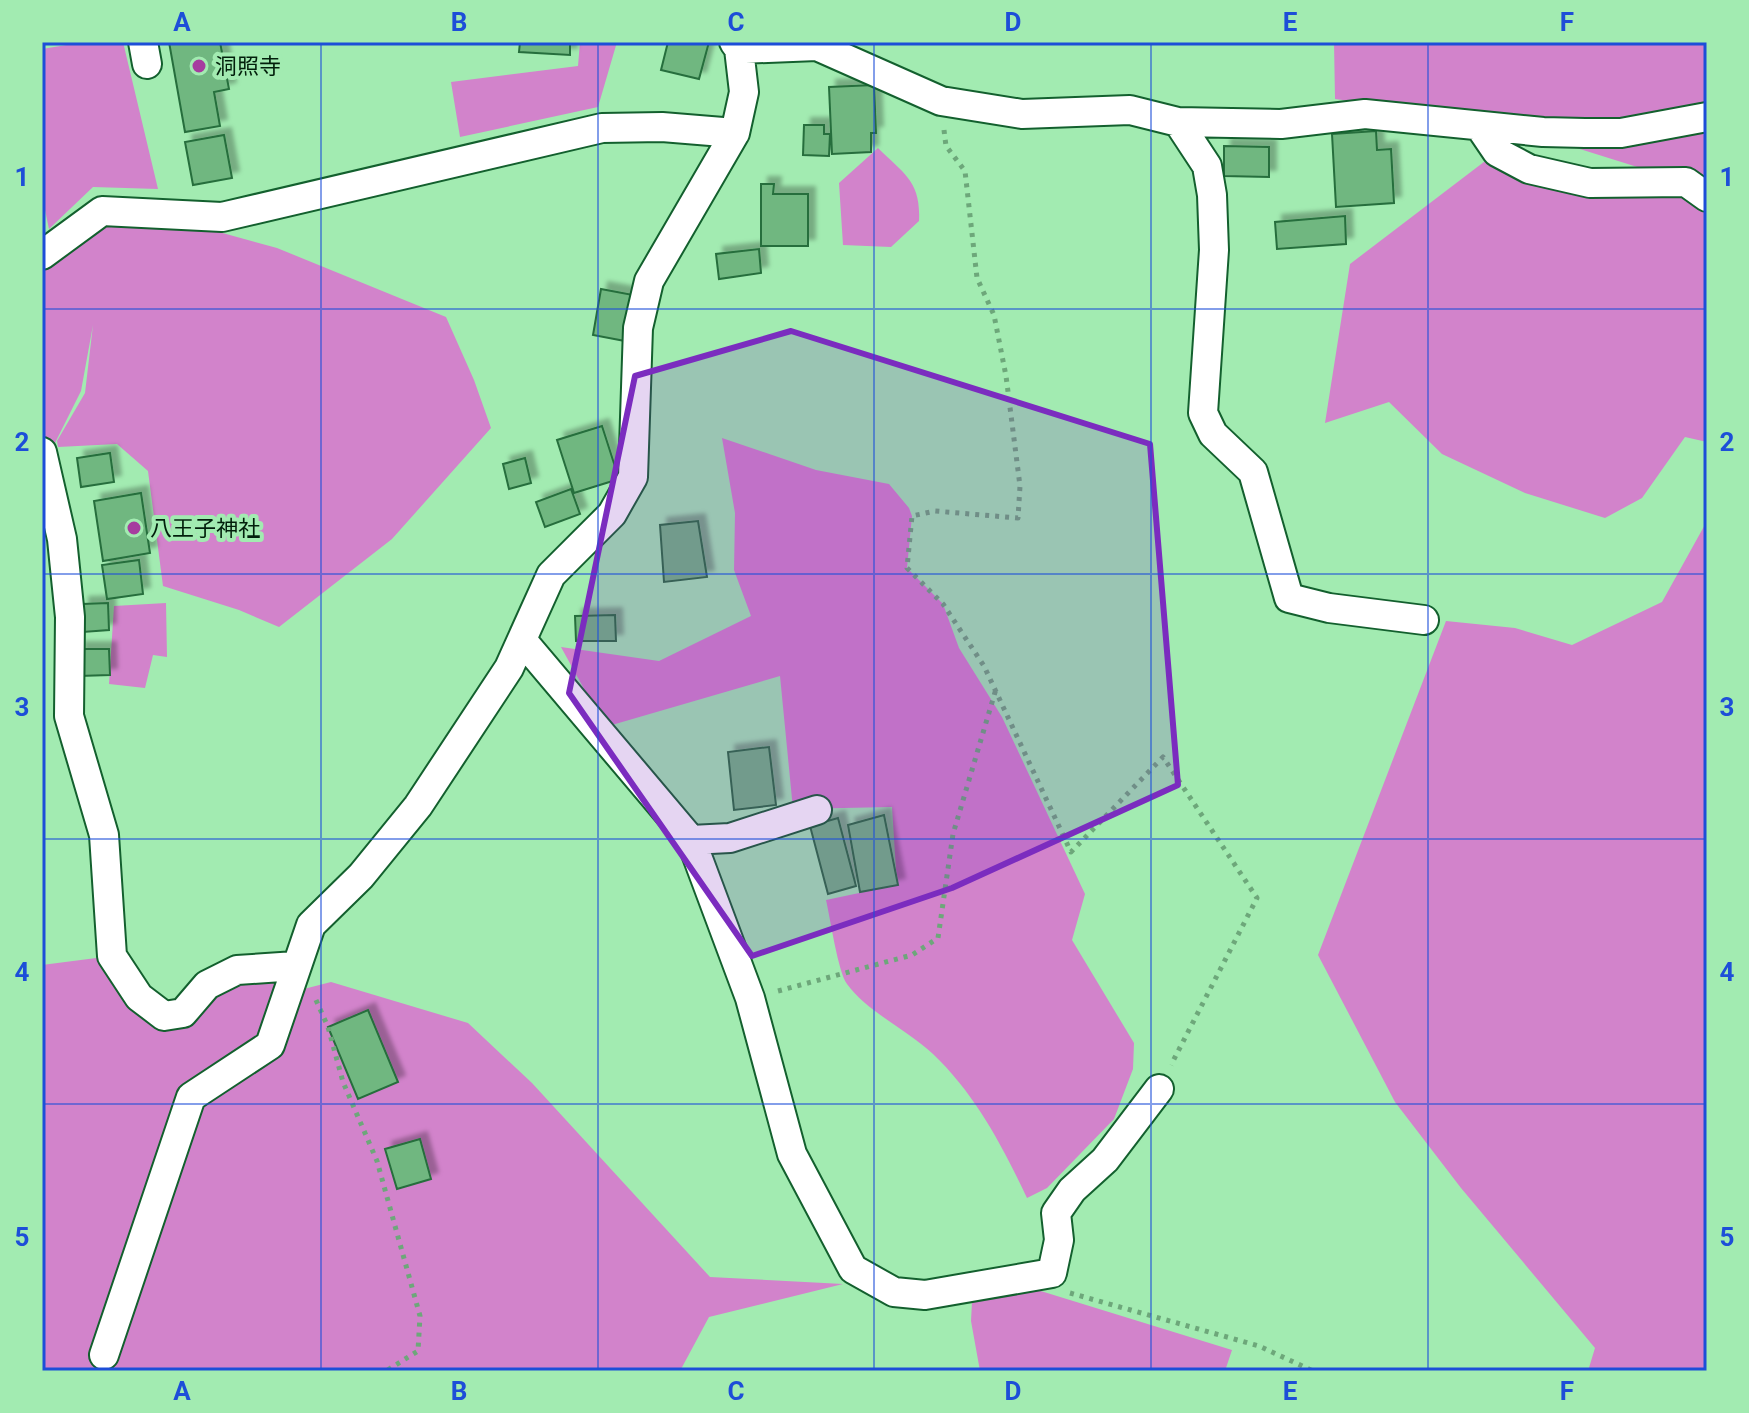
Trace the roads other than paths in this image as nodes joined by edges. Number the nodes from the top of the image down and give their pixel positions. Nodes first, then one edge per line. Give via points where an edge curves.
1 (737, 46) edge
2 (1707, 117) edge
3 (1178, 122) junction
4 (1480, 127) junction
5 (735, 133) junction
6 (1707, 197) edge
7 (42, 255) edge
8 (42, 452) edge
9 (1424, 620) dead end
10 (522, 640) junction
11 (817, 810) dead end
12 (691, 840) junction
13 (303, 976) junction
14 (1159, 1089) road end
15 (104, 1355) dead end

1 - 3 street via 817,46 941,101 1022,114 1130,110
1 - 5 street via 744,92
2 - 4 street via 1621,133
3 - 4 street via 1281,124 1365,114
3 - 9 street via 1207,166 1212,195 1214,250 1203,413 1213,434 1253,472 1289,598
4 - 6 street via 1497,152 1529,169 1590,183 1686,182
5 - 7 street via 602,128 222,217 102,211
5 - 10 street via 649,281 638,328 633,477 612,514 551,575
8 - 13 street via 62,539 70,617 69,716 104,835 112,956 139,997 164,1016 183,1013 207,985 237,970
10 - 12 street
10 - 13 street via 418,806 361,876 311,925
11 - 12 street via 730,838
12 - 14 street via 750,998 792,1154 853,1269 894,1292 925,1295 1052,1273 1059,1240 1056,1213
13 - 15 street via 270,1045 191,1097

